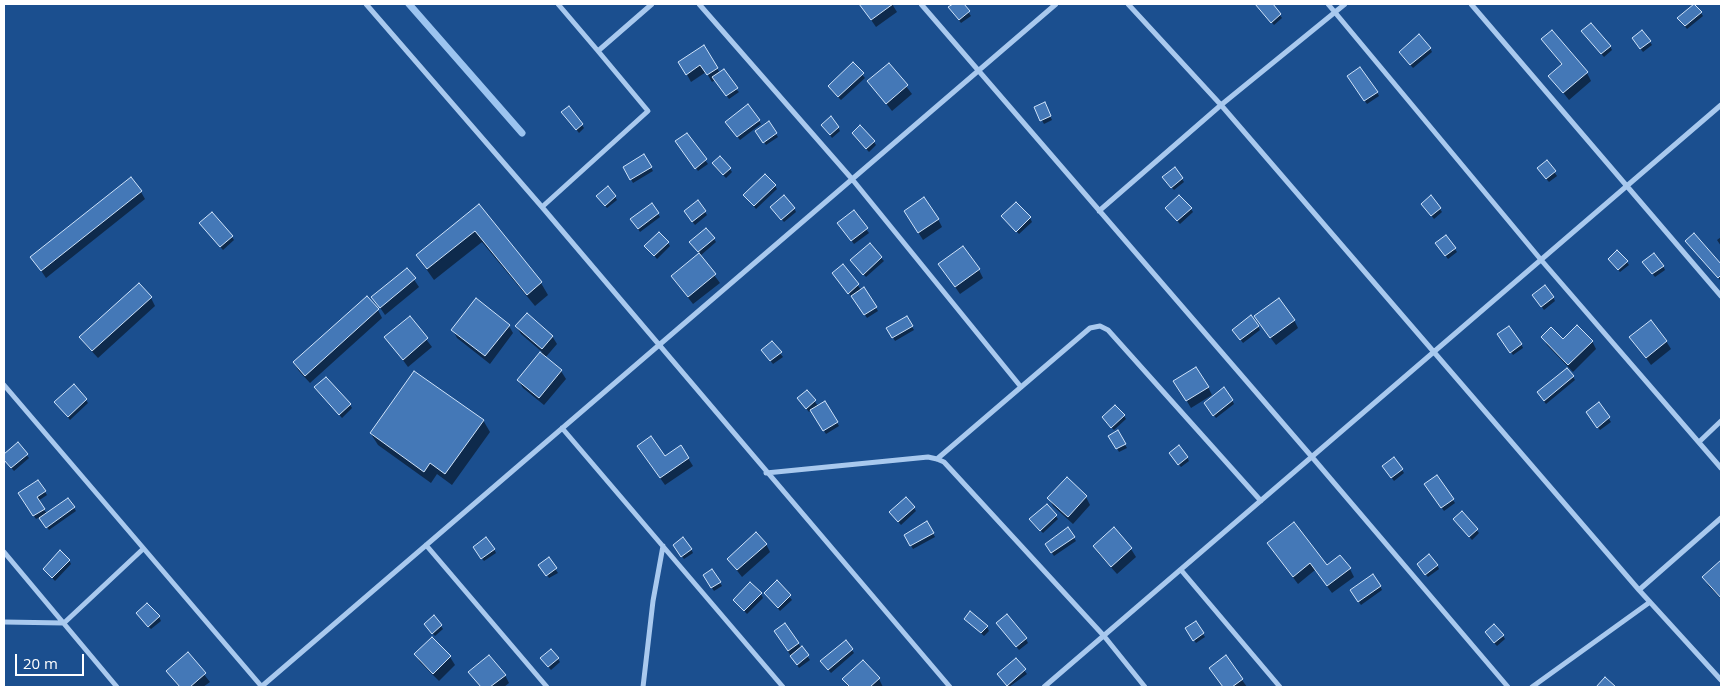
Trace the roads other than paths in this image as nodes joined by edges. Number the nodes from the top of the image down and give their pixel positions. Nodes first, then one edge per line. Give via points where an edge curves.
1 (366, 4) edge
2 (558, 4) edge
3 (652, 4) edge
4 (699, 4) edge
5 (921, 4) edge
6 (1056, 4) edge
7 (1128, 4) edge
8 (1328, 4) edge
9 (1345, 4) edge
10 (1471, 4) edge
11 (1335, 12) junction
12 (598, 51) junction
13 (978, 71) junction
14 (1221, 105) junction
15 (1721, 105) edge
16 (852, 179) junction
17 (1626, 186) junction
18 (542, 207) junction
19 (1099, 211) junction
20 (1542, 261) junction
21 (1721, 296) edge
22 (658, 345) junction
23 (1434, 353) junction
24 (4, 385) edge
25 (1021, 387) junction
26 (1721, 421) edge
27 (562, 428) junction
28 (1699, 442) junction
29 (1312, 457) junction
30 (937, 458) junction
31 (1721, 468) edge
32 (766, 473) junction
33 (1261, 501) junction
34 (1721, 518) edge
35 (426, 545) junction
36 (663, 546) junction
37 (143, 548) junction
38 (4, 552) edge
39 (1181, 570) junction
40 (1639, 590) junction
41 (1650, 602) junction
42 (4, 622) edge
43 (64, 623) junction
44 (1104, 636) junction
45 (1721, 680) edge
46 (117, 687) edge
47 (261, 687) edge
48 (547, 687) edge
49 (643, 687) edge
50 (782, 687) edge
51 (950, 687) edge
52 (1044, 687) edge
53 (1145, 687) edge
54 (1280, 687) edge
55 (1508, 687) edge
56 (1532, 687) edge

1 - 18 street
2 - 12 street
3 - 12 street
4 - 16 street
5 - 13 street
6 - 13 street
7 - 14 street
8 - 11 street
9 - 11 street
10 - 17 street
11 - 14 street
11 - 20 street
12 - 18 street via 648,111
13 - 16 street
13 - 19 street
14 - 19 street
14 - 23 street
15 - 17 street
16 - 22 street
16 - 25 street
17 - 20 street
17 - 21 street
18 - 22 street
19 - 29 street
20 - 23 street
20 - 28 street
22 - 27 street
22 - 32 street
23 - 29 street
23 - 40 street
24 - 37 street
25 - 30 street
25 - 33 street via 1090,328 1100,326 1108,330
26 - 28 street
27 - 35 street
27 - 36 street
28 - 31 street
29 - 33 street
29 - 55 street
30 - 32 street
30 - 44 street
32 - 51 street
33 - 39 street
34 - 40 street
35 - 47 street
35 - 48 street
36 - 49 street
36 - 50 street
37 - 43 street
37 - 47 street
38 - 43 street
39 - 44 street
39 - 54 street
40 - 41 street
41 - 45 street
41 - 56 street
42 - 43 street
43 - 46 street
44 - 52 street
44 - 53 street

